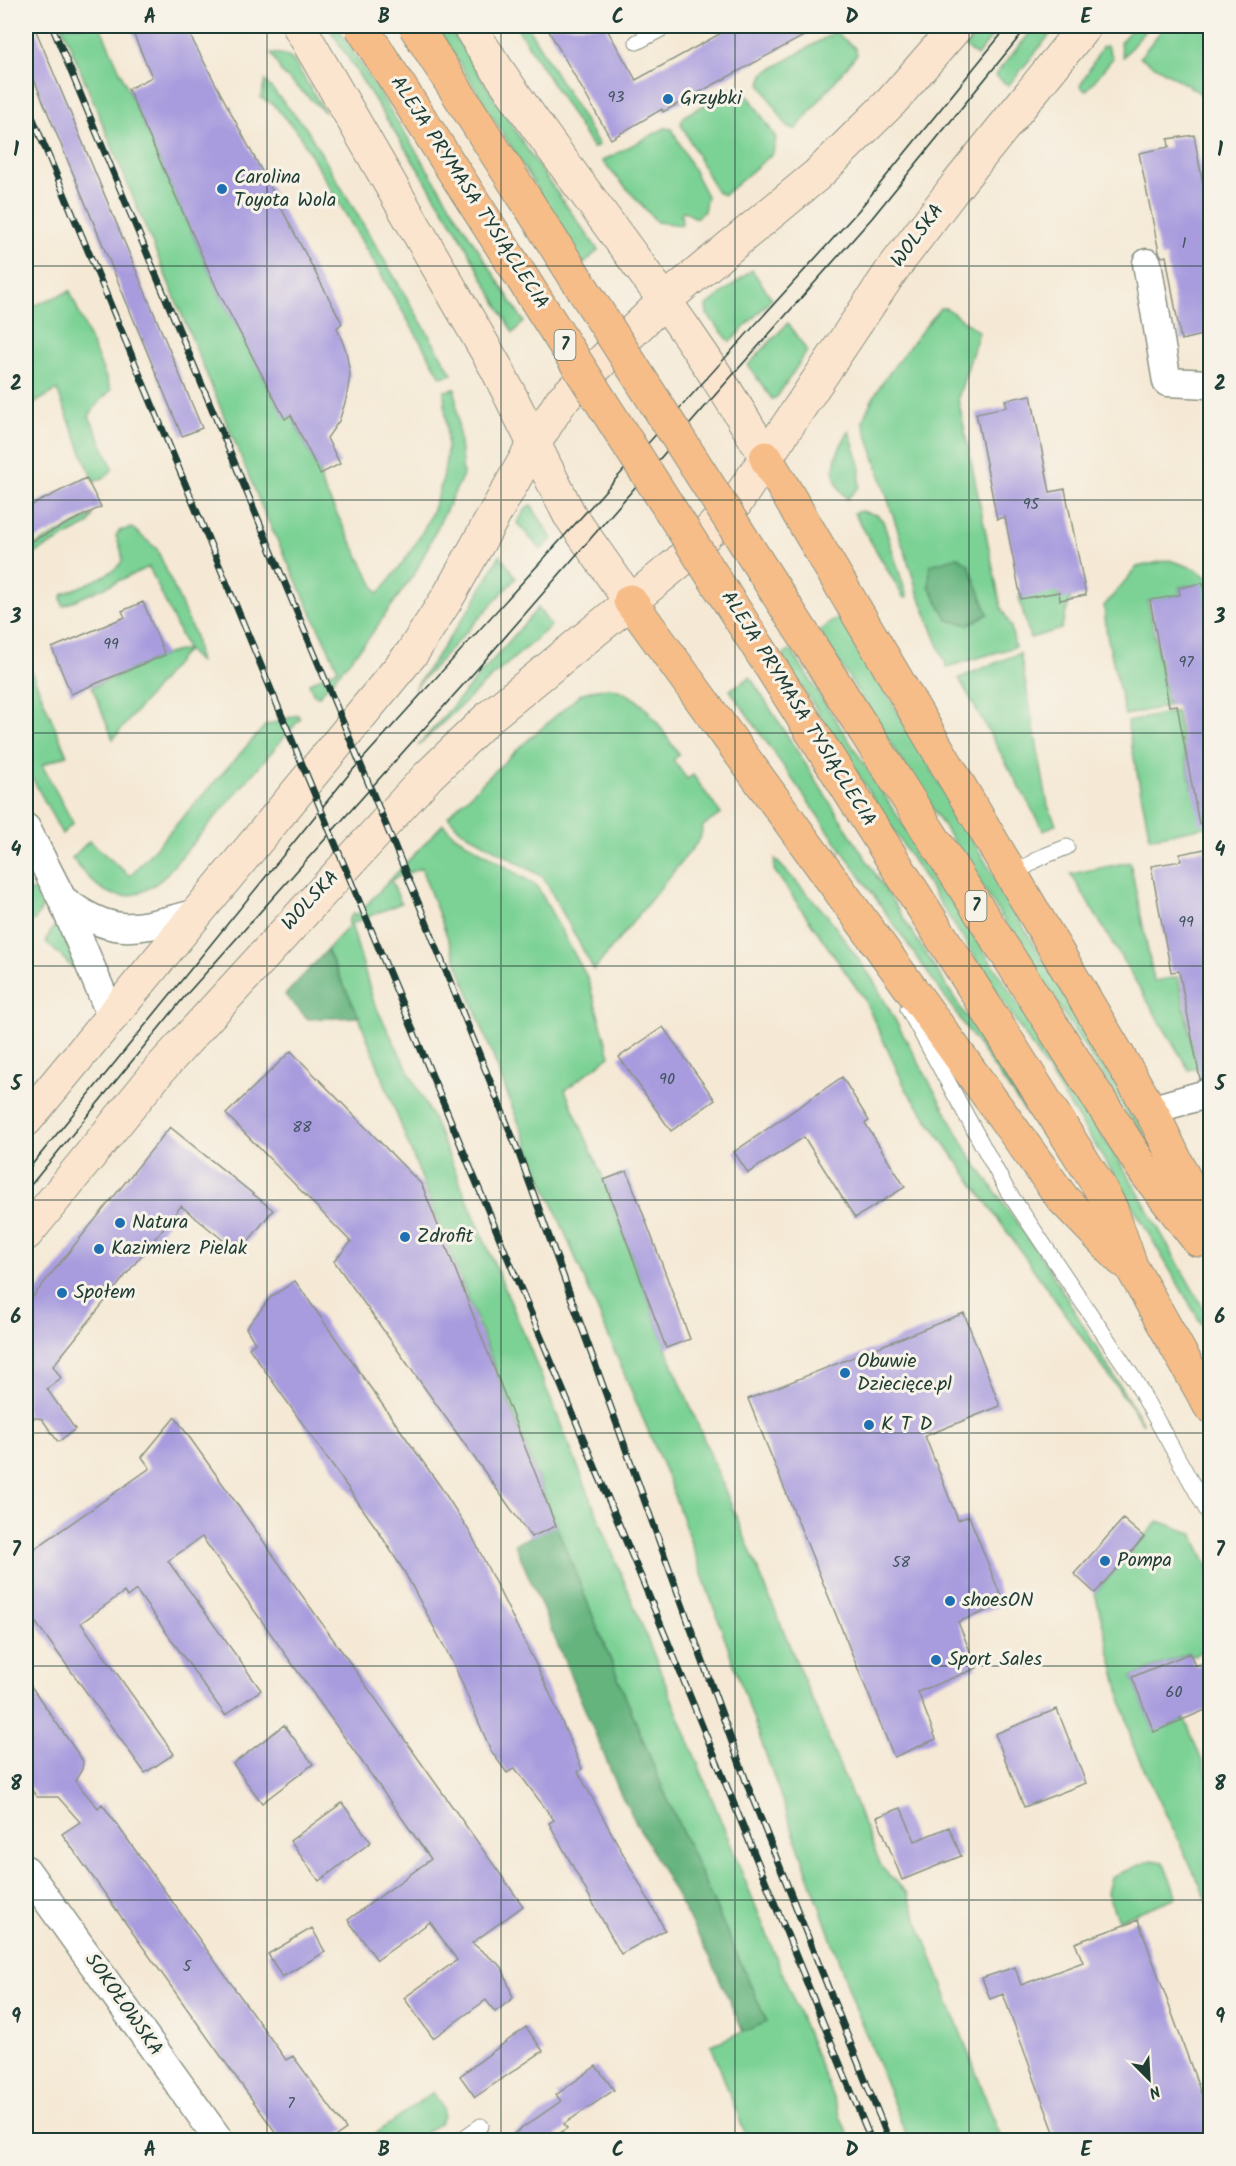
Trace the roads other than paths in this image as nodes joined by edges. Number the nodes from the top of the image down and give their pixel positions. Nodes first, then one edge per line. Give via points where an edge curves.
1 (299, 26) edge
2 (361, 26) edge
3 (416, 26) edge
4 (469, 26) edge
5 (668, 26) edge
6 (957, 26) edge
7 (1085, 26) edge
8 (637, 42) dead end
9 (1148, 263) dead end
10 (664, 301) junction
11 (1210, 384) edge
12 (534, 444) junction
13 (766, 458) junction
14 (630, 601) junction
15 (26, 828) edge
16 (1067, 847) dead end
17 (1011, 877) junction
18 (62, 899) junction
19 (194, 914) junction
20 (861, 923) junction
21 (111, 1015) junction
22 (1210, 1093) edge
23 (1150, 1110) junction
24 (26, 1120) edge
25 (26, 1234) edge
26 (1210, 1242) edge
27 (1210, 1256) edge
28 (1137, 1277) junction
29 (1210, 1406) edge
30 (1207, 1509) edge
31 (26, 1870) edge
32 (481, 2126) dead end
33 (219, 2140) edge
34 (461, 2140) edge

1 - 12 main road via 440,267
2 - 28 main road, ALEJA PRYMASA TYSIĄCLECIA / 7, bridge via 1097,1183
3 - 27 main road, 7, bridge via 1146,1173
4 - 10 main road
5 - 8 lane
6 - 10 main road via 892,101 818,176
7 - 13 main road, WOLSKA via 892,270
9 - 11 street via 1167,382
10 - 12 main road via 561,401
10 - 13 main road via 735,403
12 - 14 main road via 569,514
12 - 19 main road via 412,653
13 - 14 main road, WOLSKA via 713,529
13 - 17 main road
14 - 20 main road
14 - 25 main road, WOLSKA via 489,717 428,776 161,1068
15 - 18 street
16 - 17 lane via 1039,858
17 - 23 main road
18 - 19 street via 96,922 120,928 142,928
18 - 21 street
19 - 21 main road
20 - 28 main road via 1064,1199
20 - 30 lane via 1007,1190 1134,1379
21 - 24 main road
22 - 23 street
23 - 26 main road via 1190,1188
28 - 29 main road, ALEJA PRYMASA TYSIĄCLECIA / 7
31 - 33 street, SOKOŁOWSKA
32 - 34 lane

